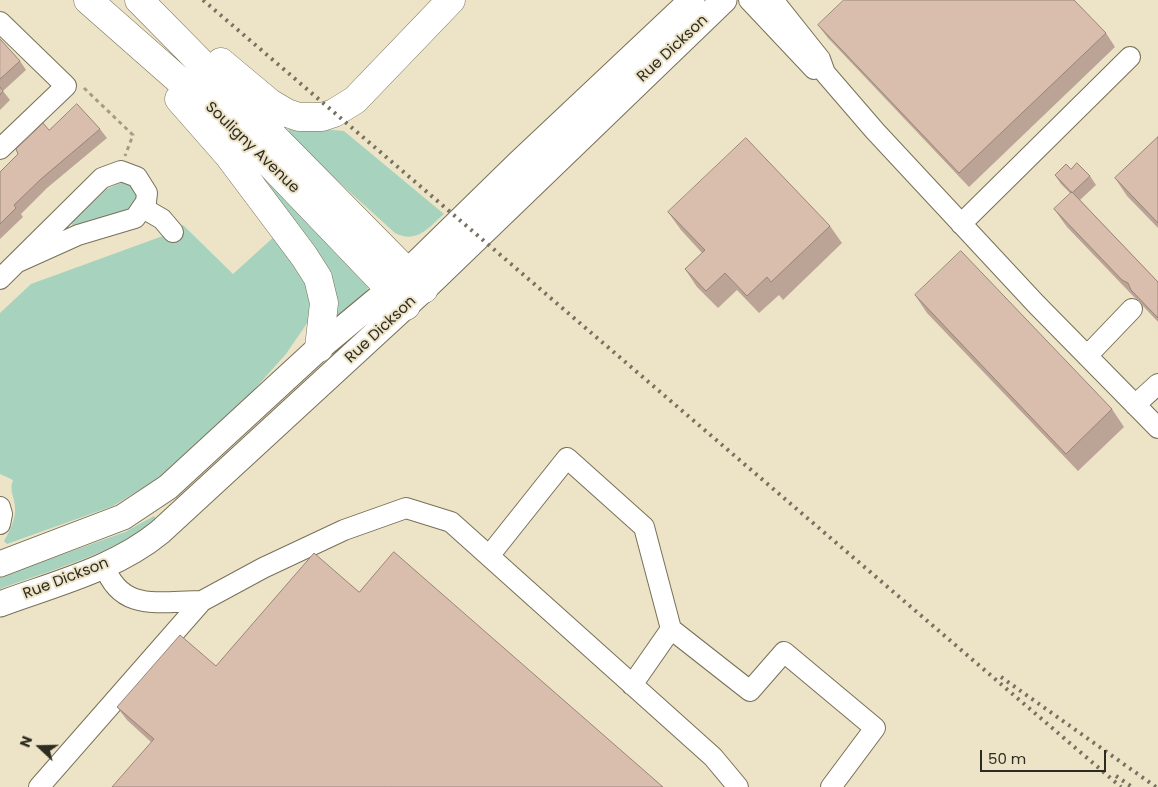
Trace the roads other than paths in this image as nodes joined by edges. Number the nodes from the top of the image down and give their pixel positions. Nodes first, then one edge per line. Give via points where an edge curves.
1 (140, 0) edge
2 (451, 0) edge
3 (692, 0) edge
4 (724, 0) edge
5 (749, 0) edge
6 (773, 0) edge
7 (98, 8) edge
8 (0, 22) edge
9 (1130, 57) dead end
10 (825, 73) junction
11 (0, 149) edge
12 (143, 208) junction
13 (961, 224) junction
14 (173, 232) dead end
15 (18, 262) junction
16 (0, 279) edge
17 (407, 289) junction
18 (1132, 309) edge
19 (319, 348) junction
20 (1086, 356) junction
21 (1158, 384) edge
22 (1136, 405) junction
23 (1158, 428) edge
24 (0, 507) edge
25 (0, 524) edge
26 (490, 556) junction
27 (0, 564) edge
28 (104, 566) junction
29 (202, 601) junction
30 (0, 604) edge
31 (671, 629) junction
32 (632, 685) junction
33 (39, 787) edge
34 (738, 787) edge
35 (831, 787) edge

1 - 2 highway via 278,108 298,117 310,118 334,113 355,100
1 - 17 highway, Souligny Avenue
3 - 17 main road, Rue Dickson via 519,163
4 - 17 main road, Rue Dickson via 522,196
5 - 10 street via 811,68
6 - 10 street via 820,58
7 - 17 highway, Souligny Avenue via 247,140
7 - 19 highway via 229,156 304,256 318,278 324,296
8 - 11 street via 66,86
9 - 13 street
10 - 13 street
12 - 14 street via 162,219
12 - 15 street via 127,222 78,235
12 - 15 street via 147,193 137,177 121,171 102,178
13 - 20 street
15 - 16 street
17 - 19 main road, Rue Dickson
17 - 28 main road, Rue Dickson via 182,514 148,542
18 - 20 street
19 - 27 main road, Rue Dickson via 182,475 146,504 110,523
20 - 22 street
21 - 22 street
22 - 23 street
24 - 25 street
26 - 29 street via 451,522 406,508 344,530
26 - 31 street via 568,458 644,527
26 - 32 street
28 - 29 street via 109,580 121,594 133,600
28 - 30 main road, Rue Dickson
29 - 33 street
31 - 32 street
31 - 35 street via 750,691 784,652 875,728
32 - 34 street via 713,757

